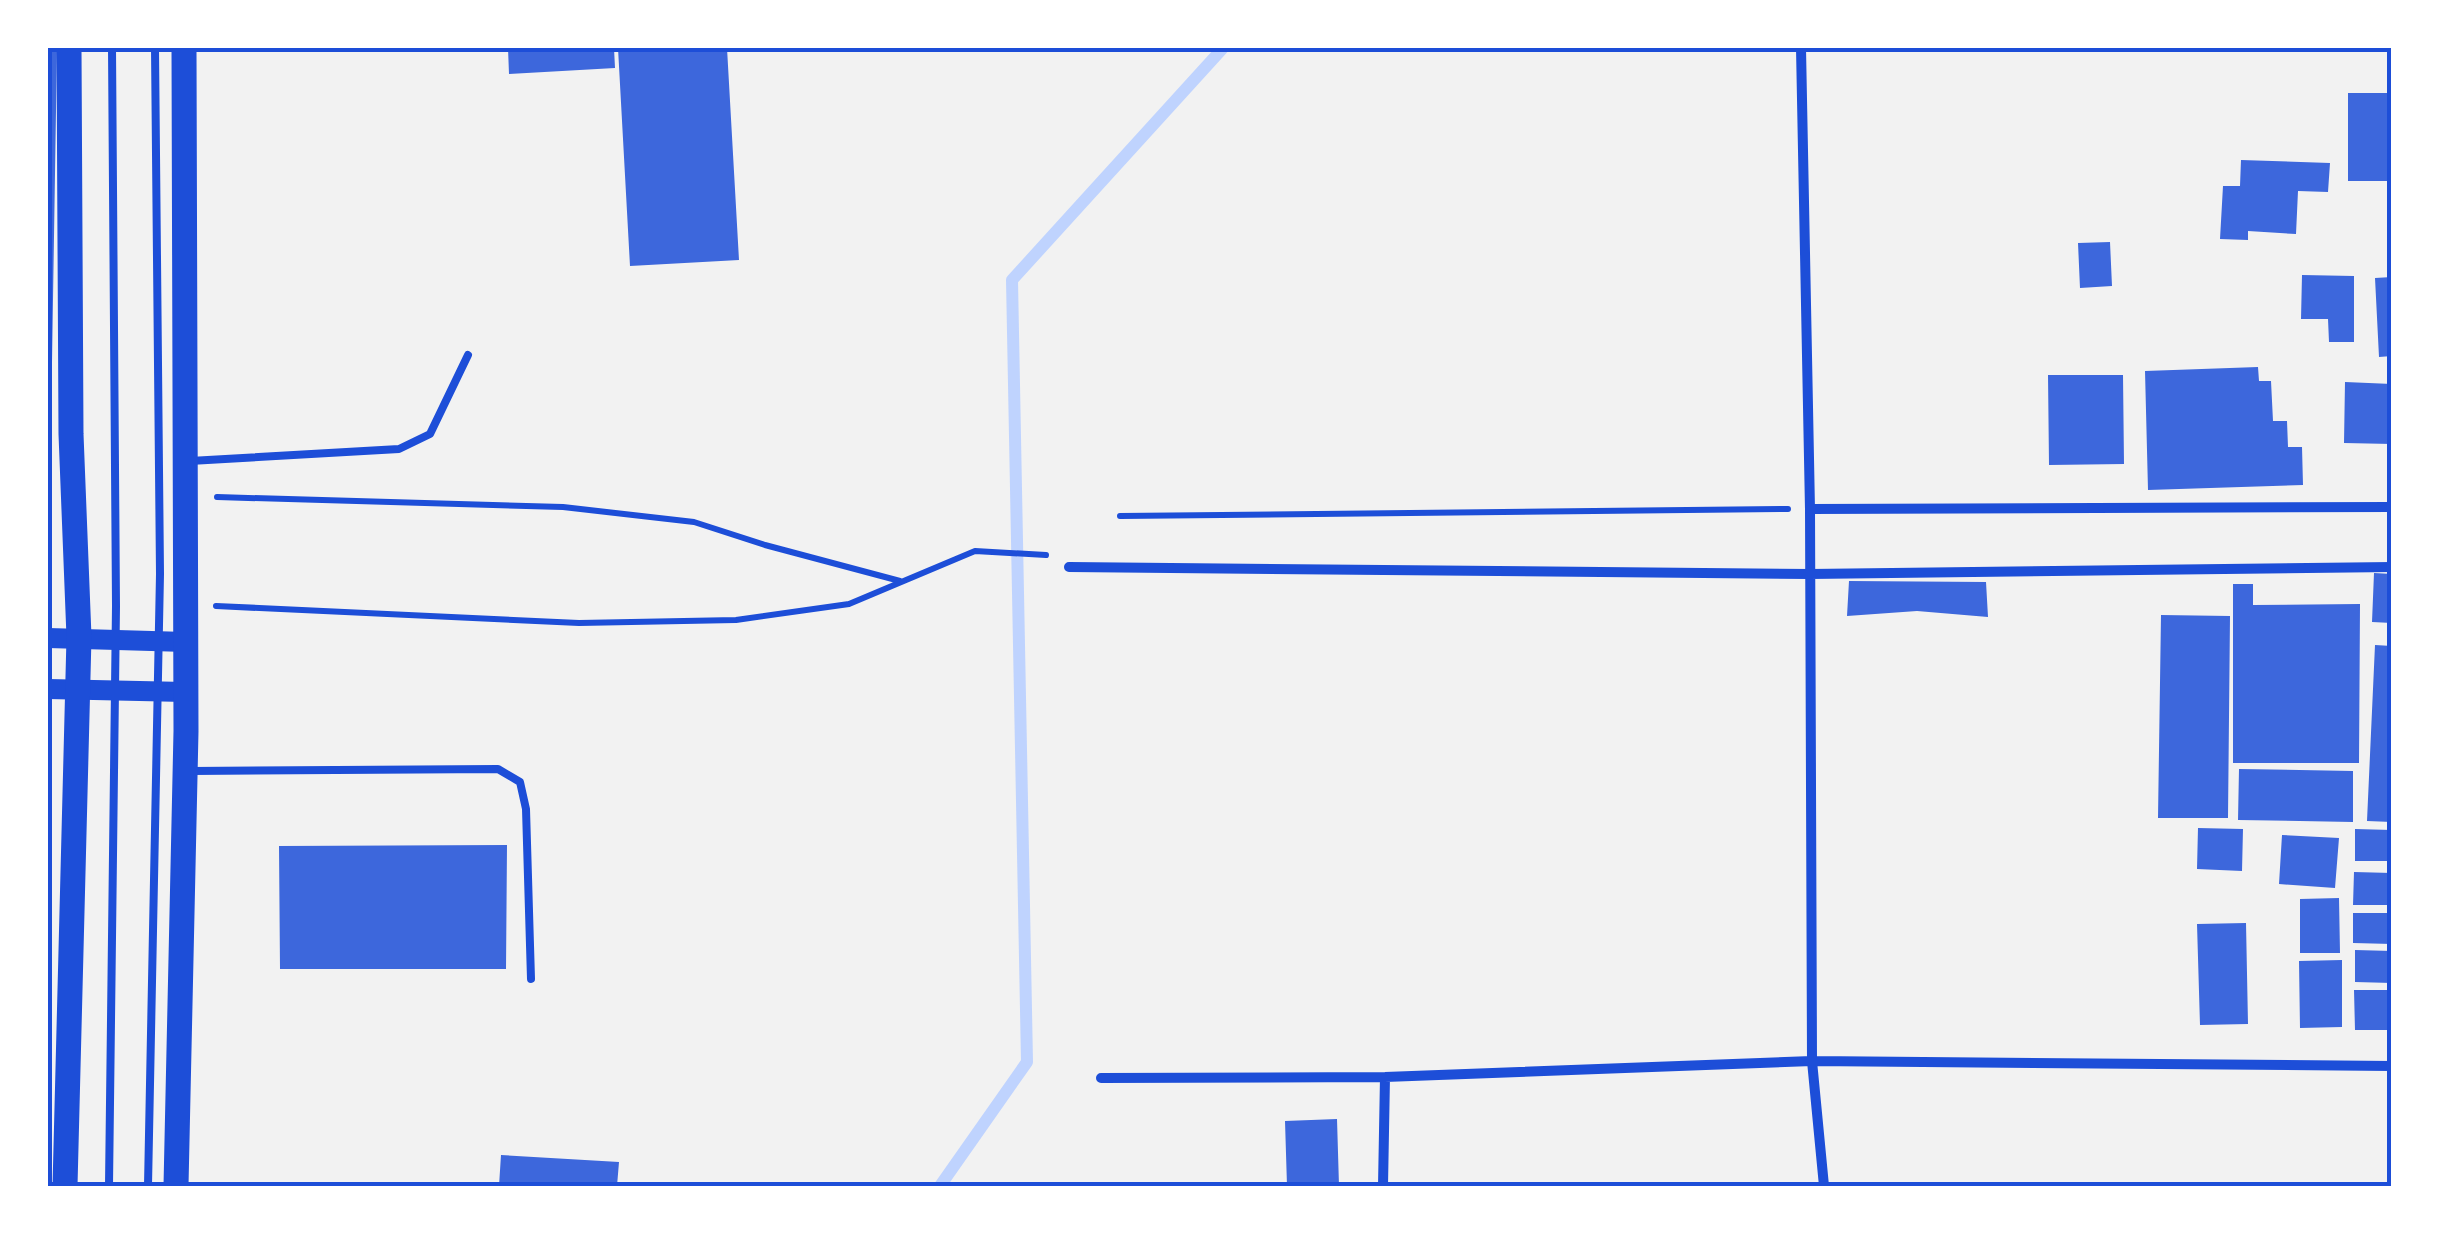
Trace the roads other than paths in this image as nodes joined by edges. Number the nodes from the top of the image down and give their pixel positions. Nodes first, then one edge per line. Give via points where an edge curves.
1 (68, 48) edge
2 (112, 48) edge
3 (156, 48) edge
4 (184, 48) edge
5 (1801, 48) edge
6 (468, 354) dead end
7 (185, 461) junction
8 (2392, 507) edge
9 (1810, 509) junction
10 (2392, 566) edge
11 (1069, 567) dead end
12 (1810, 574) junction
13 (48, 638) edge
14 (79, 638) junction
15 (116, 640) junction
16 (158, 641) junction
17 (186, 642) junction
18 (78, 688) junction
19 (48, 689) edge
20 (115, 689) junction
21 (157, 692) junction
22 (185, 692) junction
23 (184, 771) junction
24 (531, 979) dead end
25 (1812, 1061) junction
26 (2392, 1066) edge
27 (1385, 1077) junction
28 (1101, 1078) dead end
29 (65, 1186) edge
30 (109, 1186) edge
31 (148, 1186) edge
32 (176, 1186) edge
33 (1384, 1186) edge
34 (1824, 1186) edge

1 - 14 main road
2 - 15 lane
3 - 16 lane
4 - 7 main road
5 - 9 street
6 - 7 lane via 430,434 415,444
7 - 17 main road
8 - 9 street
9 - 12 street
10 - 12 street
11 - 12 street
12 - 25 street
13 - 14 main road
14 - 15 main road
14 - 18 main road
15 - 16 main road
15 - 20 lane
16 - 17 main road
16 - 21 lane
17 - 22 main road
18 - 19 main road
18 - 20 main road
18 - 29 main road
20 - 21 main road
20 - 30 lane
21 - 22 main road
21 - 31 lane
22 - 23 main road
23 - 24 lane via 498,769 520,782
23 - 32 main road
25 - 26 street
25 - 27 street
25 - 34 street
27 - 28 street
27 - 33 street

